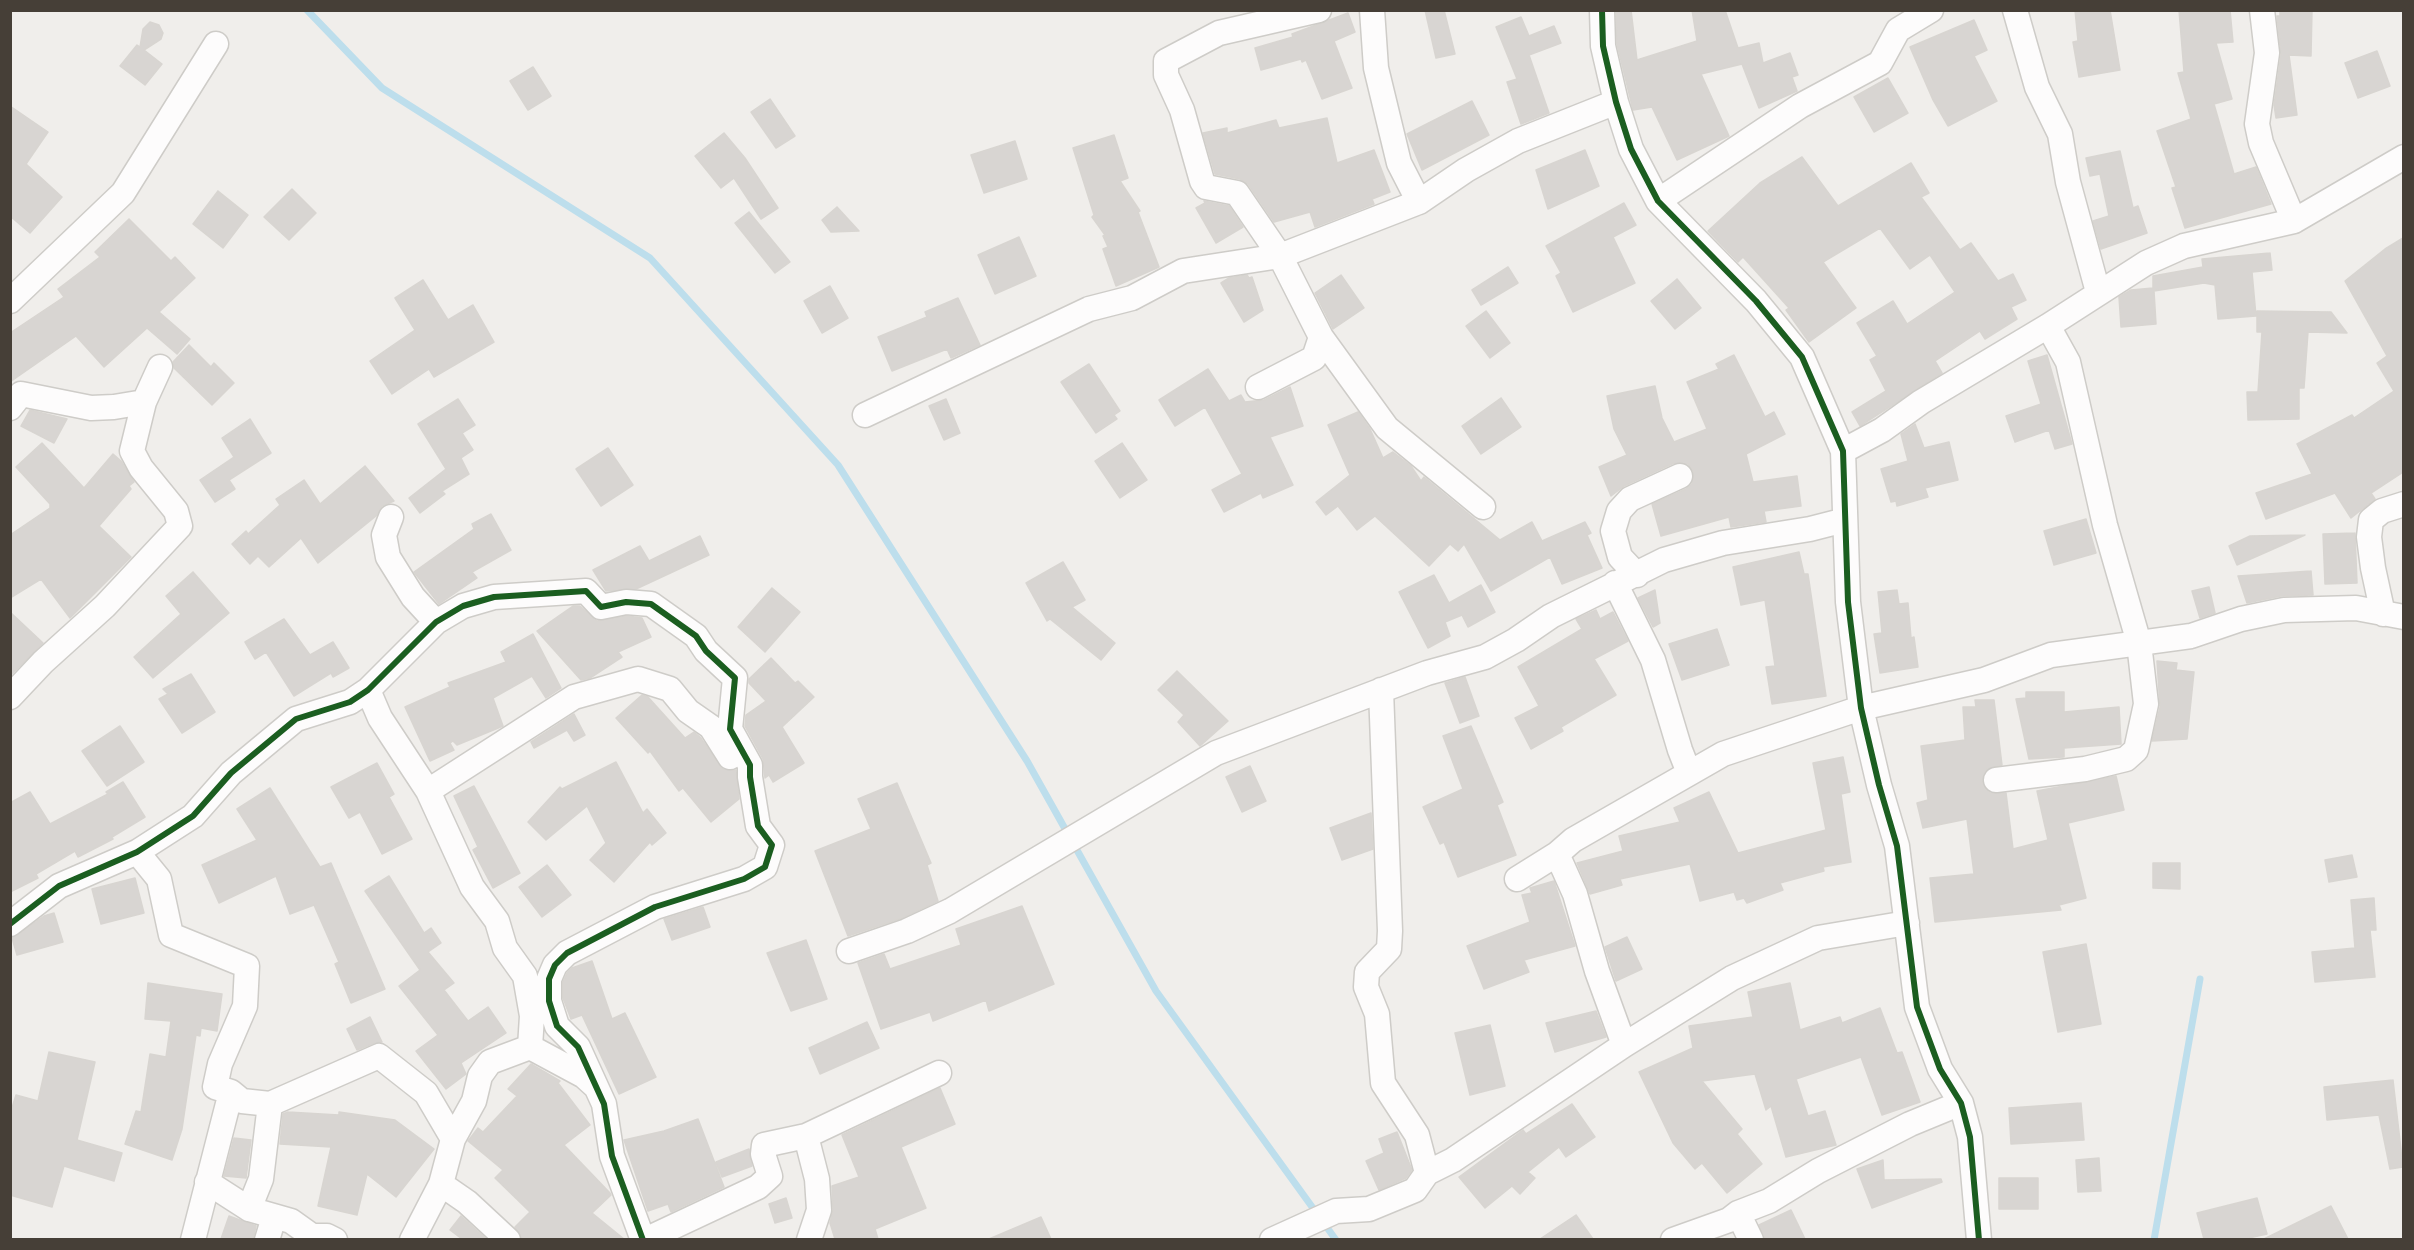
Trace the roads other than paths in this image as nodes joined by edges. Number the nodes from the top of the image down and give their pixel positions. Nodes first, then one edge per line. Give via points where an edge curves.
1 (1318, 10) edge
2 (1372, 10) edge
3 (1602, 10) edge
4 (1931, 10) edge
5 (2015, 10) edge
6 (2262, 10) edge
7 (216, 44) dead end
8 (1616, 102) junction
9 (2403, 157) edge
10 (1658, 201) junction
11 (1419, 202) junction
12 (2294, 221) junction
13 (1280, 256) junction
14 (2098, 292) junction
15 (10, 301) edge
16 (2049, 326) junction
17 (1321, 337) junction
18 (160, 367) dead end
19 (1258, 387) dead end
20 (144, 402) junction
21 (10, 408) edge
22 (865, 415) dead end
23 (1843, 451) junction
24 (1680, 476) dead end
25 (2403, 504) edge
26 (1484, 507) dead end
27 (391, 517) dead end
28 (1845, 520) junction
29 (1626, 579) junction
30 (2393, 616) edge
31 (436, 622) junction
32 (2139, 643) junction
33 (368, 690) junction
34 (1381, 690) junction
35 (10, 697) edge
36 (1861, 708) junction
37 (1689, 773) junction
38 (1996, 780) dead end
39 (428, 791) junction
40 (754, 796) junction
41 (137, 852) junction
42 (1557, 854) junction
43 (1517, 879) dead end
44 (1907, 923) junction
45 (10, 924) edge
46 (849, 951) dead end
47 (1624, 1046) junction
48 (530, 1047) junction
49 (939, 1073) dead end
50 (595, 1086) junction
51 (231, 1092) junction
52 (1961, 1103) junction
53 (270, 1104) junction
54 (806, 1136) junction
55 (453, 1139) junction
56 (1427, 1173) junction
57 (207, 1182) junction
58 (441, 1184) junction
59 (249, 1209) junction
60 (1738, 1213) junction
61 (270, 1228) edge
62 (193, 1239) edge
63 (335, 1239) edge
64 (412, 1239) edge
65 (508, 1239) edge
66 (644, 1239) edge
67 (809, 1239) edge
68 (1272, 1239) edge
69 (1673, 1239) edge
70 (1751, 1239) edge
71 (1979, 1239) edge

1 - 13 street via 1219,33 1166,61 1166,75 1182,110 1202,181 1206,187 1237,193
2 - 11 street via 1378,78 1399,163
3 - 8 street via 1603,46
4 - 10 street via 1898,30 1880,63 1800,106
5 - 14 street via 2037,87 2060,134 2068,182
6 - 12 street via 2268,53 2257,124 2261,143
7 - 15 street via 123,193
8 - 10 street via 1631,149
8 - 11 street via 1518,141
9 - 12 street
10 - 23 street via 1756,301 1802,357
11 - 13 street
12 - 14 street via 2184,246
13 - 17 street
13 - 22 street via 1183,271 1132,298 1089,309
14 - 16 street
16 - 23 street
16 - 32 street via 2068,362 2105,525
17 - 19 street via 1314,358
17 - 26 street via 1387,428
18 - 20 street
20 - 21 street via 91,408 21,394
20 - 35 street via 132,451 176,511 180,526 105,606
23 - 28 street
24 - 29 street via 1630,499 1619,511 1613,531
25 - 30 street via 2382,511 2371,520 2369,537 2373,568
27 - 31 street via 384,535 388,557 413,597
28 - 29 street via 1723,543 1664,560
28 - 36 street via 1848,602
29 - 34 street via 1551,616 1485,657
29 - 37 street
30 - 32 street via 2356,608 2284,610 2191,636
31 - 33 street
31 - 40 street via 463,606 494,597 586,591 601,607 626,602 651,604 696,636 735,678 730,729 750,765
32 - 36 street via 2051,655 1984,680
32 - 38 street via 2146,705 2136,750 2126,759 2085,769
33 - 39 street via 380,718
33 - 41 street via 350,702 296,719 231,773 194,816
34 - 46 street via 1216,753 950,911
34 - 56 street via 1390,931 1389,949 1367,972 1366,987 1377,1014 1383,1083 1417,1135
36 - 37 street via 1723,754
36 - 44 street via 1896,846
37 - 42 street via 1573,840
39 - 40 street via 574,697 638,679 670,689 688,711 711,727 746,775
39 - 48 street via 472,887 497,921 505,948 525,976 532,1016
40 - 50 street via 758,826 772,845 765,867 744,879 655,907 567,953 555,965 549,979 549,1001 557,1026 578,1047
41 - 45 street via 58,886
41 - 51 street via 159,879 171,935 247,966 244,1006 220,1064 215,1087
42 - 43 street
42 - 47 street via 1575,894
44 - 47 street via 1818,938 1732,978
44 - 52 street via 1917,1007 1940,1069
47 - 56 street via 1453,1160
48 - 50 street
48 - 55 street via 490,1062
49 - 54 street
50 - 66 street via 604,1104 612,1156
51 - 53 street via 242,1101
51 - 57 street
52 - 60 street via 1910,1124 1769,1201
52 - 71 street via 1974,1167
53 - 55 street via 379,1056 426,1093
53 - 59 street via 261,1179
54 - 66 street via 764,1145 770,1176 758,1187
54 - 67 street via 817,1179 819,1210
55 - 58 street
56 - 68 street via 1415,1190 1369,1209 1336,1211
57 - 59 street
57 - 62 street
58 - 64 street
58 - 65 street
59 - 61 street
60 - 69 street via 1729,1220
60 - 70 street
61 - 63 street via 291,1221 312,1236

